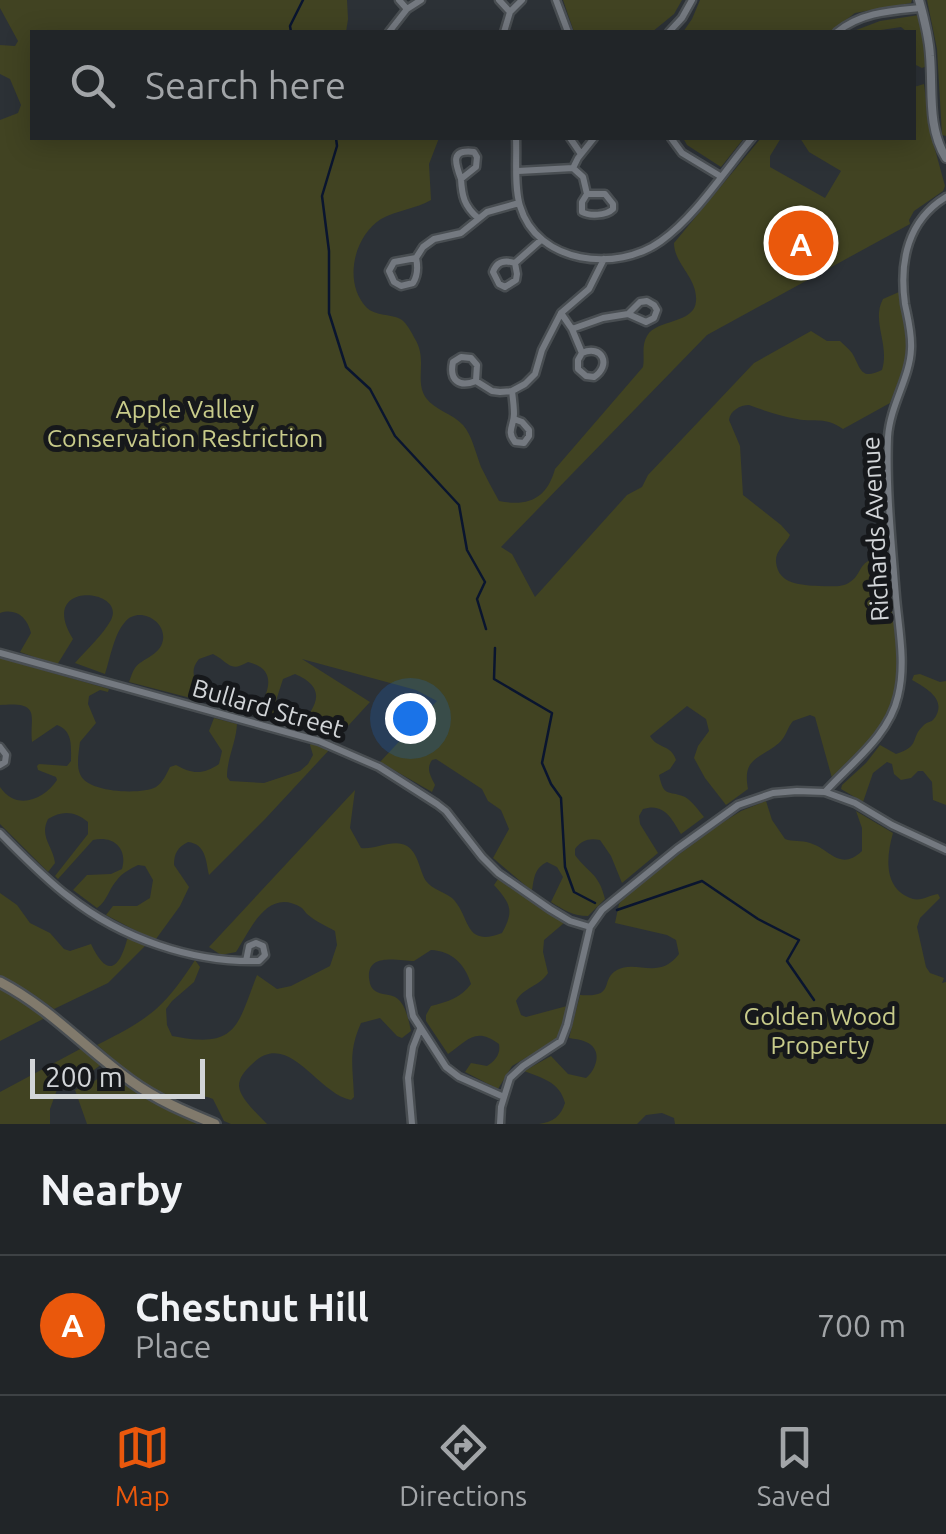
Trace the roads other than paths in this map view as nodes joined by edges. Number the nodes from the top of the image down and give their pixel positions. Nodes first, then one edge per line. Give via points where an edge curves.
1 (400, 0) edge
2 (421, 0) edge
3 (500, 0) edge
4 (522, 0) edge
5 (556, 0) edge
6 (692, 0) edge
7 (920, 4) edge
8 (407, 9) junction
9 (510, 12) junction
10 (391, 30) edge
11 (505, 30) edge
12 (567, 30) edge
13 (670, 30) edge
14 (841, 30) edge
15 (516, 140) edge
16 (571, 140) edge
17 (592, 140) edge
18 (672, 140) edge
19 (750, 140) edge
20 (580, 154) junction
21 (946, 158) edge
22 (573, 168) junction
23 (518, 171) junction
24 (720, 176) junction
25 (461, 179) junction
26 (587, 194) junction
27 (944, 202) edge
28 (519, 203) junction
29 (478, 218) junction
30 (540, 240) junction
31 (416, 258) junction
32 (604, 258) junction
33 (514, 263) junction
34 (561, 313) junction
35 (628, 314) dead end
36 (572, 329) junction
37 (582, 353) junction
38 (476, 381) junction
39 (512, 391) junction
40 (514, 420) dead end
41 (0, 653) edge
42 (0, 747) edge
43 (0, 765) edge
44 (826, 792) junction
45 (0, 833) edge
46 (946, 850) edge
47 (590, 927) junction
48 (246, 961) dead end
49 (409, 970) dead end
50 (0, 982) edge
51 (420, 1028) junction
52 (504, 1097) junction
53 (215, 1124) edge
54 (412, 1124) edge
55 (500, 1124) edge

1 - 8 street
2 - 8 street
3 - 9 street
4 - 9 street
5 - 12 street
6 - 13 street
7 - 14 street via 866,16
7 - 21 street via 933,120
8 - 10 street
9 - 11 street
15 - 23 street
16 - 20 street
17 - 20 street
18 - 24 street
19 - 24 street
20 - 22 street
22 - 23 street
22 - 26 street
23 - 28 street
24 - 32 street via 660,242
25 - 25 street via 476,168 474,152 455,159
25 - 29 street via 461,196
26 - 26 street via 605,194 613,210 584,214 580,206
27 - 44 street, Richards Avenue via 920,219 906,252 911,354 888,433 900,687 868,748
28 - 29 street
28 - 30 street
29 - 31 street via 461,233 431,241
30 - 32 street via 568,255
30 - 33 street
31 - 31 street via 413,283 394,282 391,265
32 - 34 street via 590,289
33 - 33 street via 516,280 498,284 495,268
34 - 36 street
34 - 39 street via 535,374
35 - 36 street
36 - 37 street
37 - 37 street via 578,369 586,376 602,372 602,356
38 - 38 street via 454,379 454,362 471,358
38 - 39 street
39 - 40 street
41 - 47 street, Bullard Street via 349,752 446,811 516,887
42 - 43 street via 6,756
44 - 46 street
44 - 47 street via 773,793 738,805 619,895
45 - 48 street via 66,896 113,926 180,951
47 - 52 street via 561,1041 515,1072
49 - 51 street via 410,1006
50 - 53 main road via 131,1081
51 - 52 street via 451,1072
51 - 54 street via 408,1078
52 - 55 street

